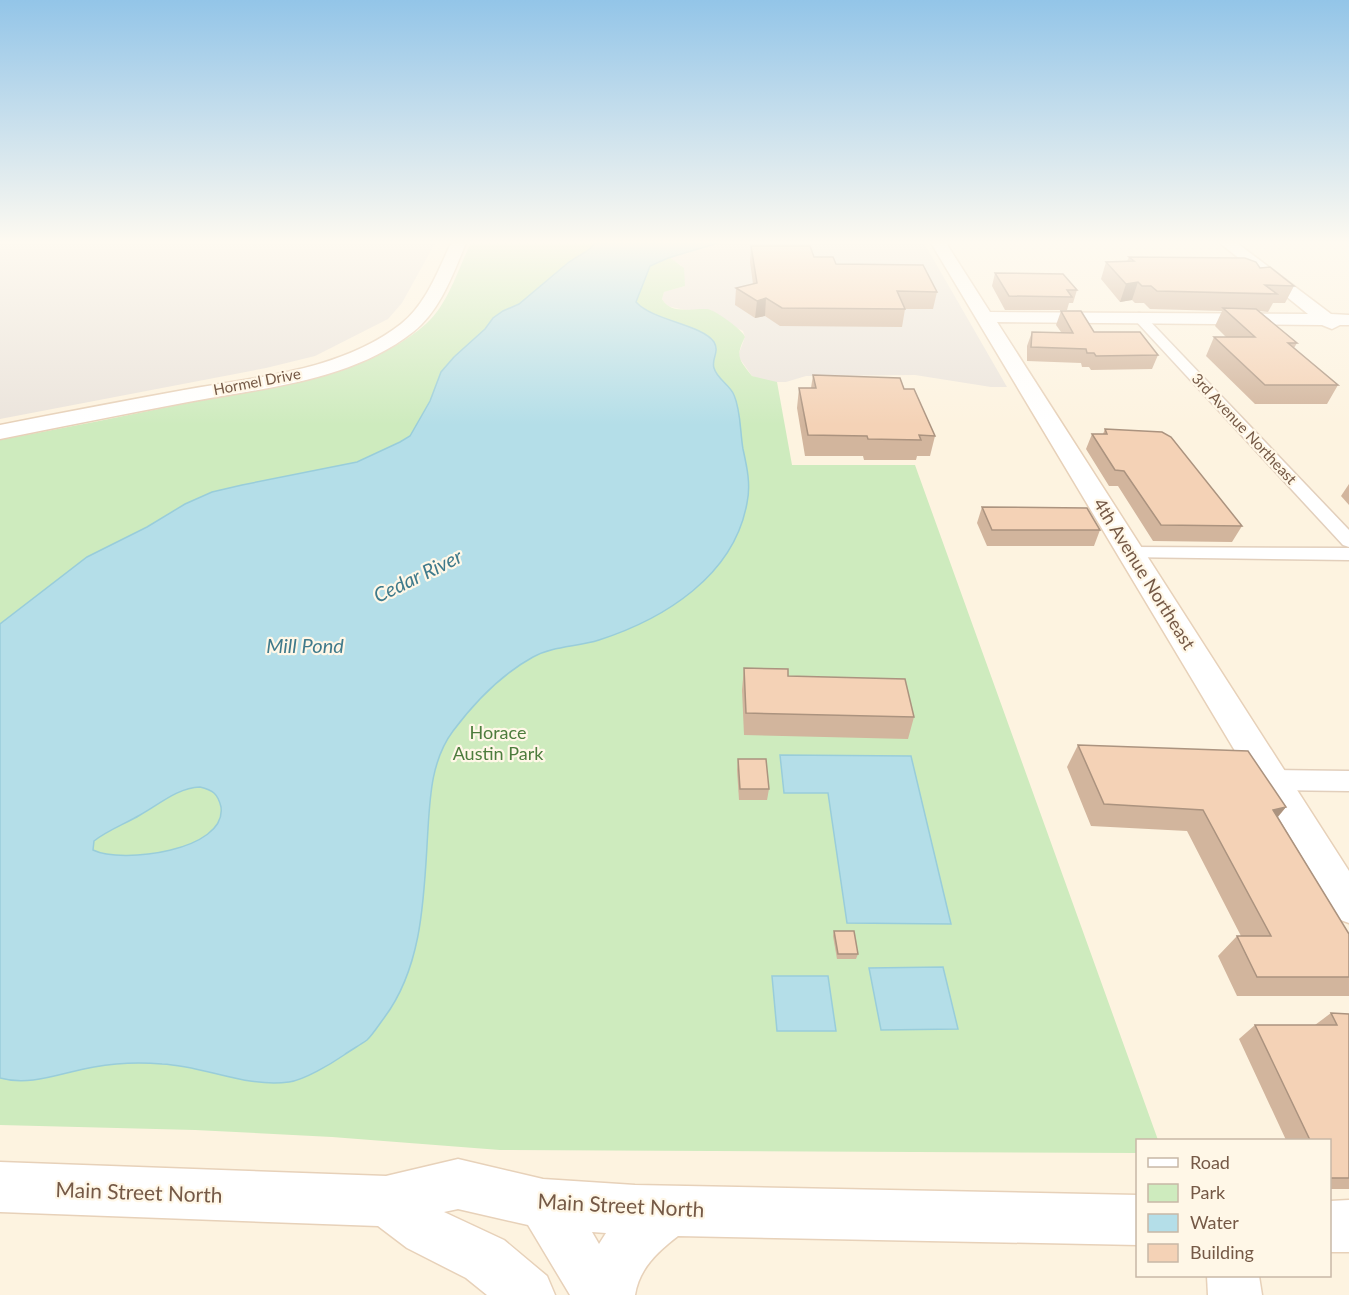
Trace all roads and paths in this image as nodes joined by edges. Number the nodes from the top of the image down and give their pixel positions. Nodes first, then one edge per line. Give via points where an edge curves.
1 (429, 303) edge
2 (976, 303) edge
3 (1305, 303) edge
4 (985, 317) junction
5 (1139, 317) junction
6 (1327, 320) junction
7 (1349, 320) edge
8 (1349, 337) edge
9 (0, 432) edge
10 (1349, 541) edge
11 (1131, 553) junction
12 (1349, 554) edge
13 (1272, 780) junction
14 (1349, 781) edge
15 (1349, 905) edge
16 (0, 1187) edge
17 (386, 1201) junction
18 (543, 1204) junction
19 (670, 1211) junction
20 (1136, 1220) edge
21 (1331, 1226) edge
22 (1349, 1226) edge
23 (1233, 1277) edge
24 (528, 1295) edge
25 (599, 1295) edge
26 (608, 1295) edge
27 (1235, 1295) edge

1 - 9 street, Hormel Drive via 394,337 351,358 297,374
2 - 4 street, 4th Avenue Northeast
3 - 6 street
4 - 5 street
4 - 11 street, 4th Avenue Northeast
5 - 6 street
5 - 10 street, 3rd Avenue Northeast
6 - 7 street
6 - 8 street
11 - 12 street
11 - 13 street, 4th Avenue Northeast
13 - 14 street
13 - 15 street, 4th Avenue Northeast
16 - 17 street, Main Street North
17 - 18 street, Main Street North via 458,1185
17 - 24 street via 425,1230 485,1259
18 - 19 street, Main Street North
18 - 25 street
19 - 20 street, Main Street North
19 - 26 street via 647,1226 629,1245 614,1270
21 - 22 street
23 - 27 street

